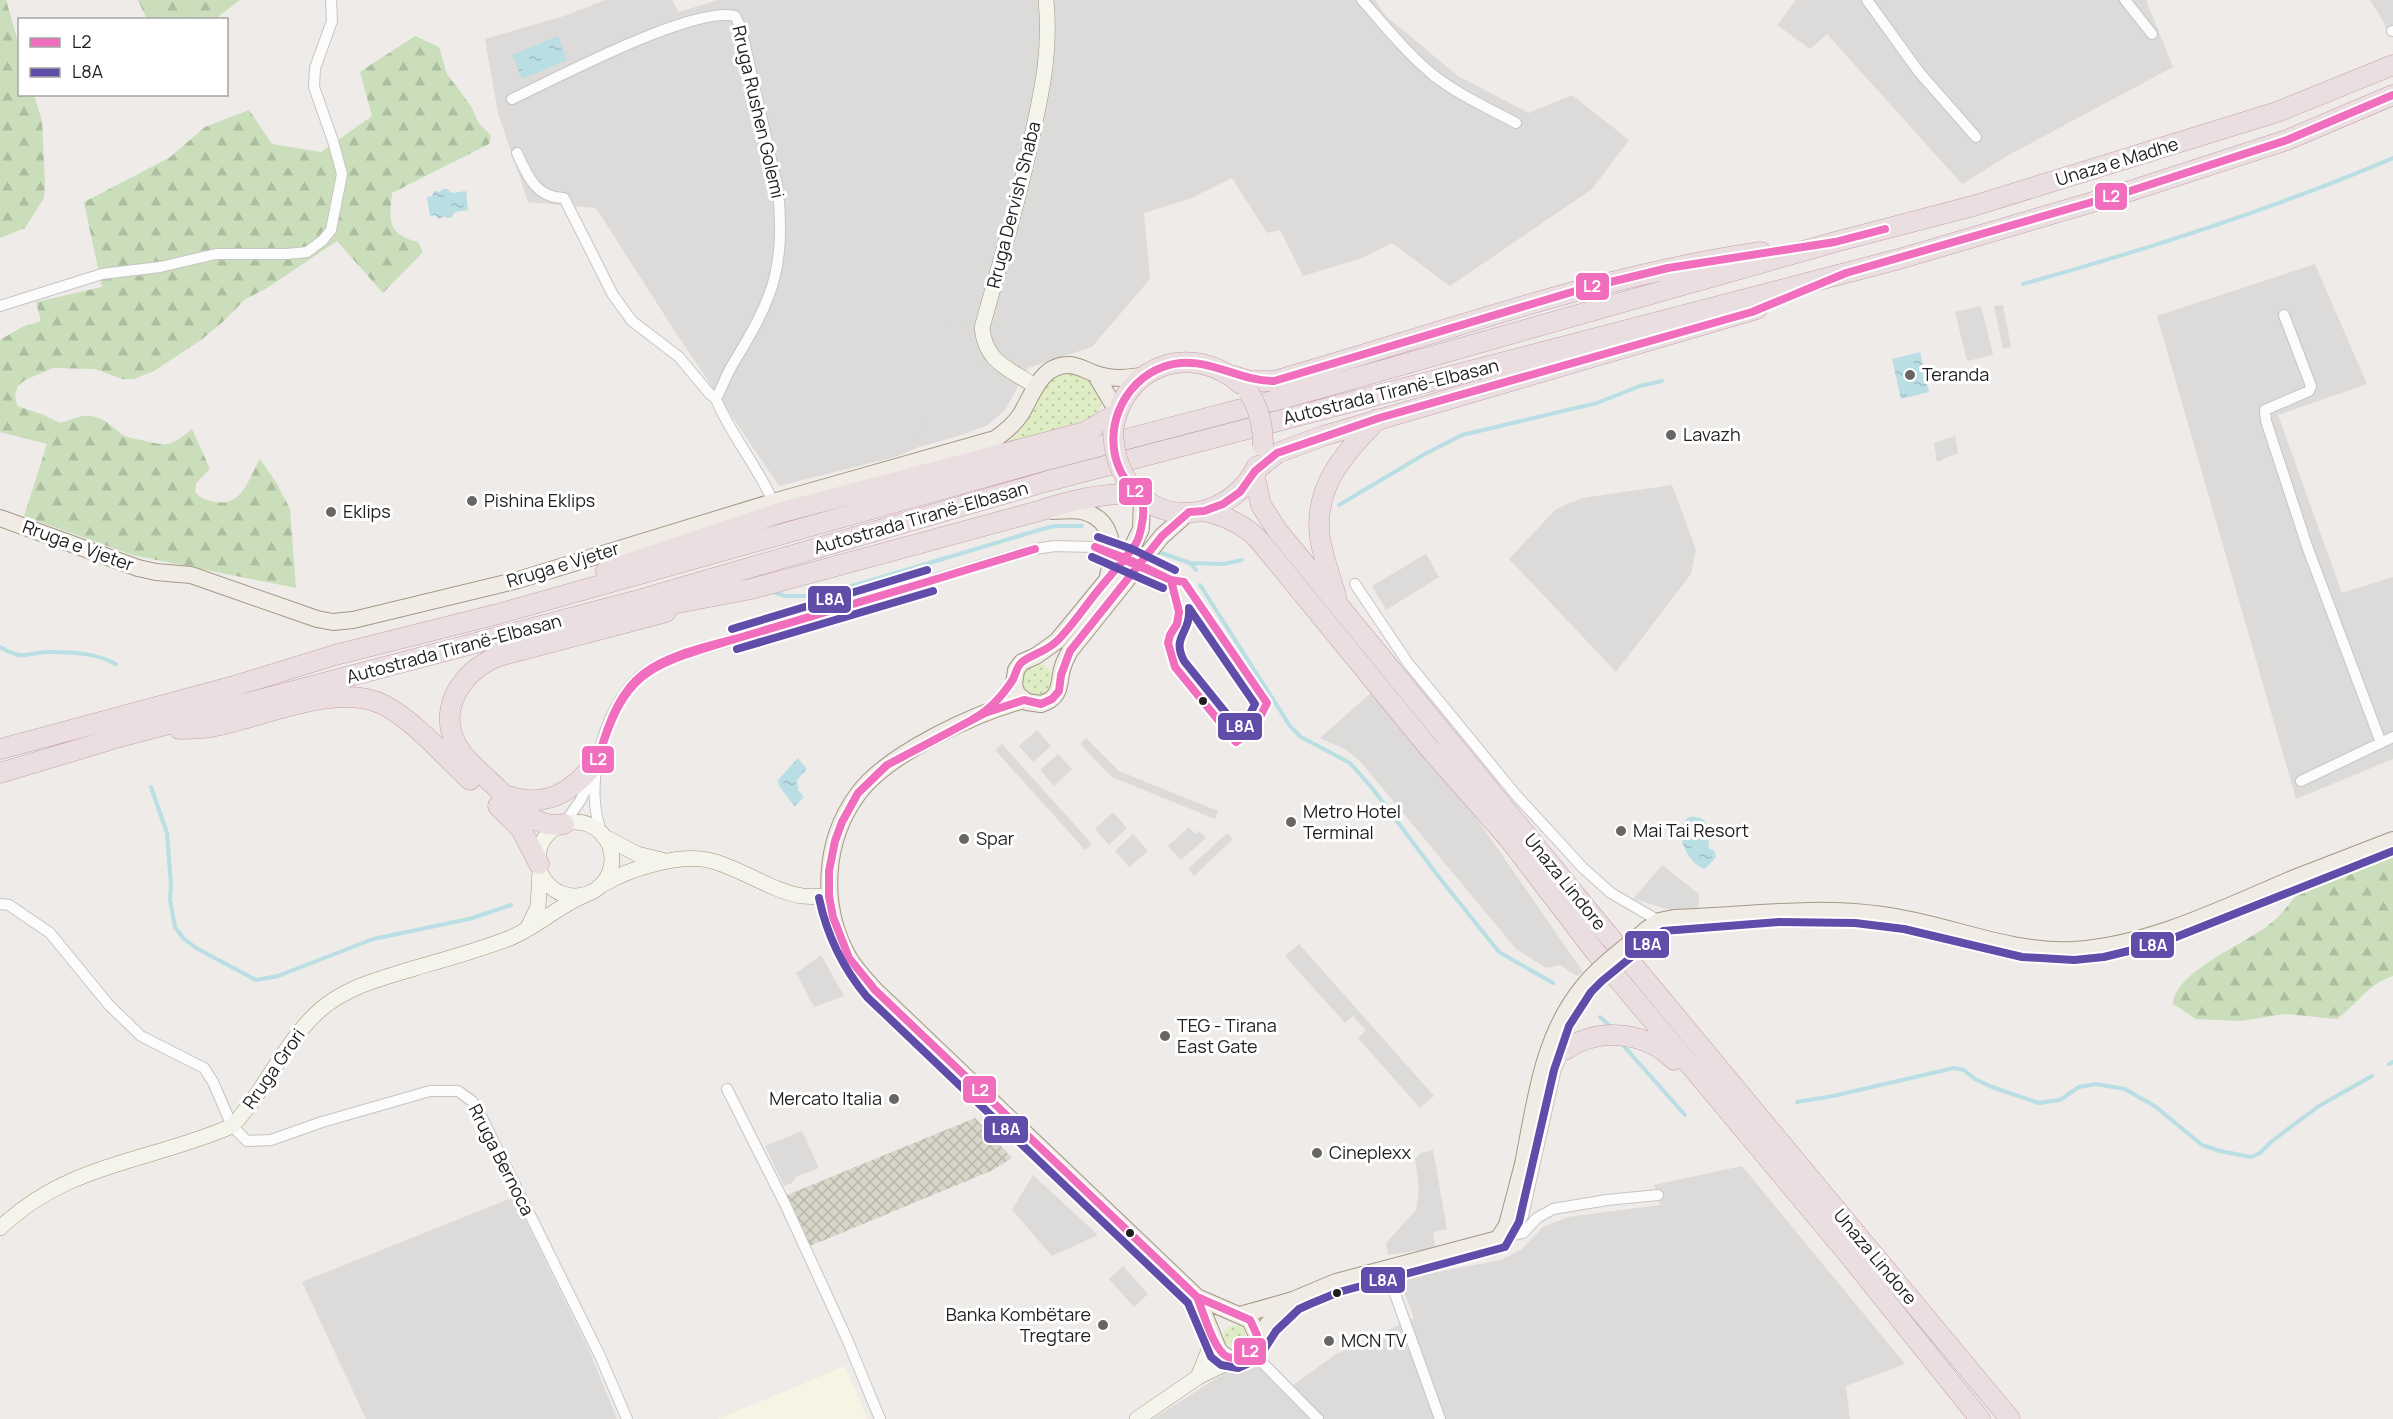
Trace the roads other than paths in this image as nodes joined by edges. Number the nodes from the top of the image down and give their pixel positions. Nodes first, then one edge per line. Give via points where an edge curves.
1 (331, 0) edge
2 (1046, 0) edge
3 (1362, 0) edge
4 (1867, 0) edge
5 (2125, 0) edge
6 (2152, 34) dead end
7 (2393, 65) edge
8 (2393, 95) edge
9 (512, 99) dead end
10 (1516, 123) dead end
11 (1976, 137) dead end
12 (516, 153) dead end
13 (1835, 242) junction
14 (1846, 273) junction
15 (0, 306) edge
16 (2284, 315) dead end
17 (1095, 374) junction
18 (1146, 375) junction
19 (1231, 375) junction
20 (1035, 386) junction
21 (716, 399) junction
22 (1116, 418) junction
23 (1379, 418) junction
24 (1254, 472) junction
25 (1136, 491) junction
26 (773, 502) junction
27 (1039, 512) junction
28 (1196, 512) junction
29 (0, 518) edge
30 (1094, 547) dead end
31 (1164, 575) tunnel mouth
32 (1107, 579) junction
33 (1184, 582) dead end
34 (1355, 584) dead end
35 (751, 589) junction
36 (1338, 602) junction
37 (498, 614) junction
38 (527, 630) junction
39 (1036, 656) junction
40 (1060, 675) junction
41 (1013, 680) junction
42 (1024, 700) junction
43 (985, 713) junction
44 (158, 726) junction
45 (2393, 737) edge
46 (2381, 743) junction
47 (0, 749) edge
48 (598, 760) junction
49 (0, 773) edge
50 (2301, 781) dead end
51 (500, 791) junction
52 (564, 824) junction
53 (603, 836) junction
54 (2393, 840) edge
55 (674, 861) junction
56 (539, 866) junction
57 (602, 885) junction
58 (585, 895) junction
59 (829, 896) junction
60 (0, 904) edge
61 (1652, 926) junction
62 (521, 933) junction
63 (1565, 1050) joint
64 (727, 1089) dead end
65 (232, 1126) junction
66 (1794, 1192) junction
67 (1658, 1195) dead end
68 (0, 1228) edge
69 (1498, 1239) junction
70 (1386, 1269) junction
71 (1197, 1297) junction
72 (1293, 1300) junction
73 (1236, 1315) junction
74 (1213, 1337) junction
75 (1254, 1346) junction
76 (1236, 1358) junction
77 (1198, 1377) junction
78 (627, 1419) edge
79 (880, 1419) edge
80 (1137, 1419) edge
81 (1318, 1419) edge
82 (1440, 1419) edge
83 (1980, 1419) edge
84 (2010, 1419) edge

1 - 15 street via 332,21 315,68 314,87 342,174 331,230 323,240 307,252 216,254 160,267 102,274
2 - 20 main road, Rruga Dervish Shaba via 1046,72 1020,191 982,328 988,353
3 - 10 street via 1433,74
4 - 11 street via 1920,72
5 - 6 street
7 - 13 highway, Unaza e Madhe via 2277,112 1973,206
8 - 14 highway, Unaza e Madhe via 2287,140 2127,192
9 - 21 street, Rruga Rushen Golemi via 663,30 713,15 735,16 777,185 778,243 770,293
12 - 21 street via 530,181 552,198 564,198 614,295 632,321 679,357
13 - 19 highway via 1710,260 1582,289 1274,381 1250,381
13 - 37 highway, Autostrada Tiranë-Elbasan
14 - 23 highway via 1752,312
14 - 38 highway, Autostrada Tiranë-Elbasan via 1048,481
16 - 46 street via 2311,386 2309,392 2265,410 2266,421 2308,549
17 - 18 main road, Rruga e Vjeter via 1121,378
17 - 20 main road, Rruga e Vjeter via 1072,365 1062,366 1047,373
17 - 22 main road
18 - 19 highway via 1170,364 1186,362 1217,367
18 - 22 highway via 1127,393
19 - 24 highway, bridge via 1249,393 1260,414 1263,446
20 - 26 main road, Rruga e Vjeter via 1021,414 994,439
21 - 26 street
22 - 25 highway, bridge via 1114,451 1120,470
22 - 37 highway via 1085,432 779,513 538,593
23 - 24 highway via 1287,448
23 - 36 highway via 1346,452 1324,490 1320,539
24 - 28 highway via 1240,492 1223,504
24 - 36 highway, Unaza Lindore via 1261,505 1269,518
25 - 27 highway via 1067,502
25 - 28 highway via 1161,508
25 - 32 main road via 1141,529 1136,543
26 - 29 main road, Rruga e Vjeter via 518,580 365,618 333,622 304,616 191,575 138,568
27 - 32 main road via 1079,510 1103,525 1113,543
27 - 35 highway
28 - 40 main road via 1162,537 1070,651
28 - 66 highway, Unaza Lindore via 1220,514 1258,539 1509,839 1597,954
30 - 48 street via 1035,549 664,661 640,676 623,695 611,715
31 - 33 street
32 - 39 main road via 1057,641
34 - 61 street via 1408,663 1516,795 1583,868
35 - 38 highway
35 - 51 highway via 513,652 478,666 455,693 452,734 458,748
36 - 84 highway, Unaza Lindore
37 - 47 highway, Autostrada Tiranë-Elbasan via 335,655
38 - 44 highway, Autostrada Tiranë-Elbasan
39 - 40 main road via 1052,662
39 - 41 main road via 1018,665
40 - 42 main road via 1061,686 1052,699 1041,704
41 - 42 main road via 1015,690
41 - 43 main road
42 - 43 main road
43 - 59 main road via 887,765 860,791 835,841
44 - 49 highway, Autostrada Tiranë-Elbasan
44 - 56 highway via 214,727 339,698 382,704 428,740 516,824
45 - 46 street
46 - 50 street
48 - 51 highway via 581,781 554,797 527,800
48 - 52 street via 580,801
48 - 53 street via 594,802
51 - 52 highway via 533,817 554,825
52 - 53 main road via 593,827
52 - 56 main road via 554,828 544,840
53 - 55 main road via 637,854
53 - 57 main road via 611,861
54 - 61 main road via 2176,927 2123,942 2073,950 2006,944 1921,921 1836,910 1786,910
55 - 57 main road via 635,870
55 - 59 main road via 709,860 793,894
56 - 58 main road via 542,876 555,890 572,896
56 - 62 main road via 538,907
57 - 58 main road
58 - 62 main road, Rruga Grori
59 - 71 main road via 849,958 875,990
60 - 65 street via 9,905 50,933 109,1005 141,1036 204,1068
61 - 69 main road, bridge via 1583,986 1560,1021 1544,1066 1507,1225
62 - 65 main road, Rruga Grori via 341,993 292,1038 247,1110
63 - 66 highway via 1592,1037 1620,1035 1644,1040 1664,1050 1765,1170
63 - 69 street via 1556,1068 1523,1216 1516,1228
64 - 79 street via 847,1339
65 - 68 main road, Rruga Grori via 76,1178 46,1192
65 - 78 street, Rruga Bernoca via 248,1141 271,1140 430,1091 458,1091 466,1095 478,1110 600,1356
66 - 83 highway, Unaza Lindore
67 - 69 street via 1553,1209 1523,1233
69 - 70 main road
70 - 72 main road
70 - 82 street
71 - 73 main road
71 - 74 main road
72 - 73 main road
72 - 75 main road via 1268,1324
73 - 74 main road via 1219,1320
73 - 75 main road via 1253,1324
74 - 76 main road via 1223,1355
74 - 77 main road
75 - 76 main road
75 - 81 street
76 - 77 main road
77 - 80 main road

